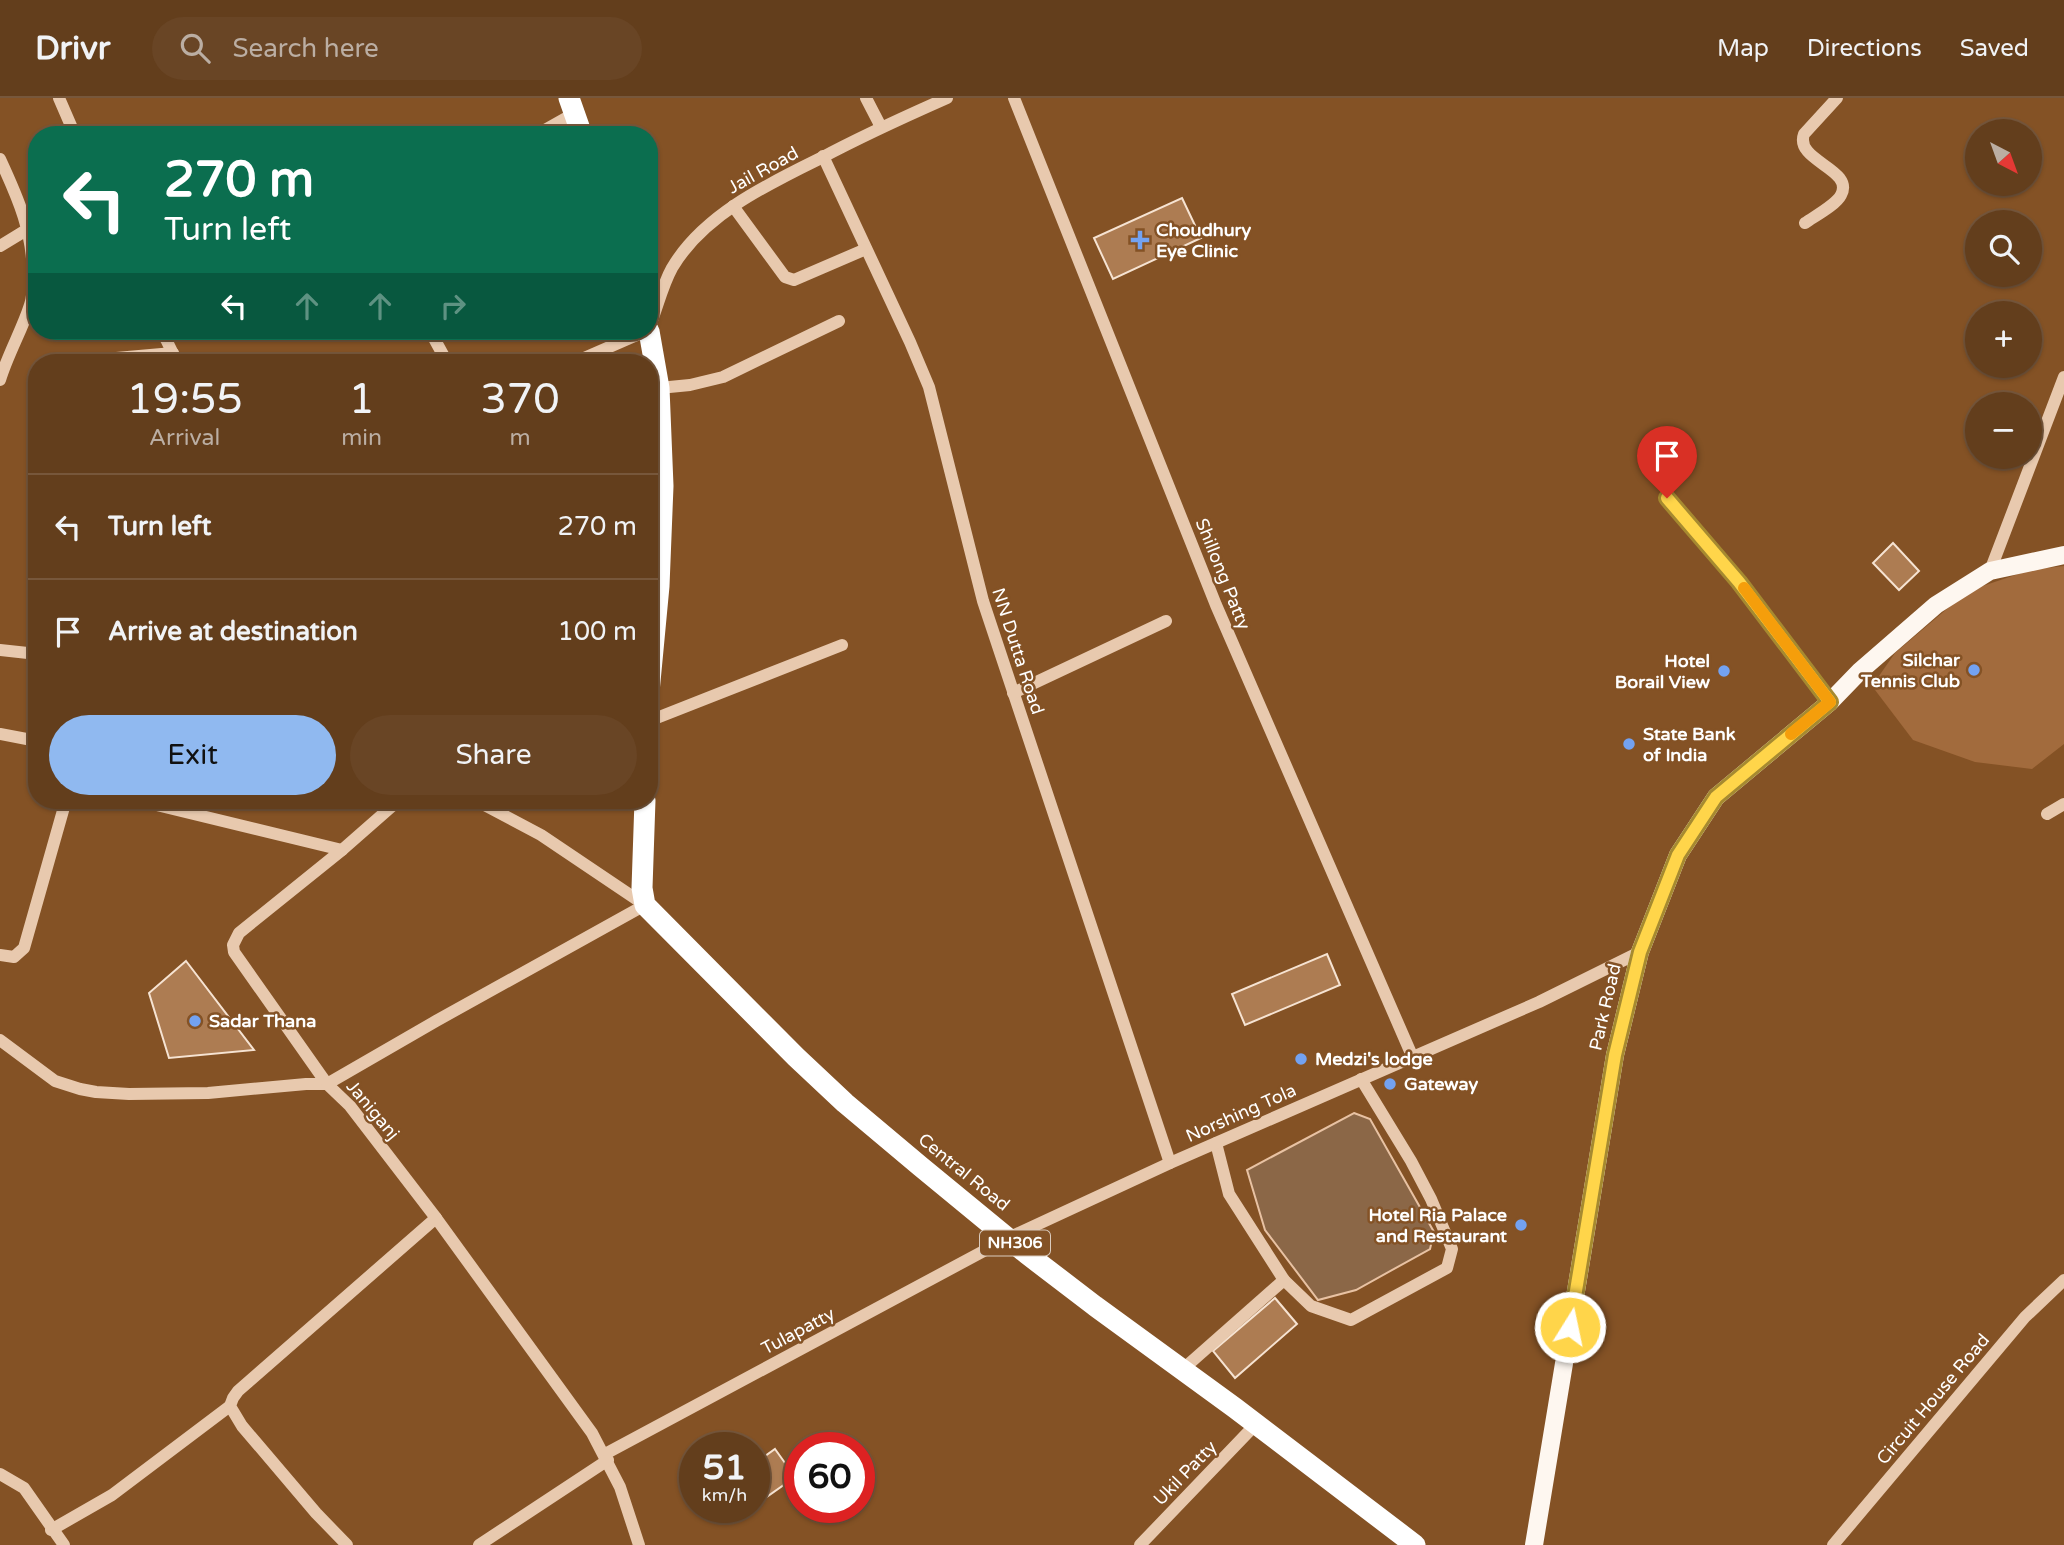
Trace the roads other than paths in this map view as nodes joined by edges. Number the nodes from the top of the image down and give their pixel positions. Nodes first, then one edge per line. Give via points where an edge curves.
1 (59, 98) edge
2 (866, 98) edge
3 (947, 98) edge
4 (1014, 98) edge
5 (1838, 98) edge
6 (572, 106) edge
7 (71, 126) edge
8 (547, 126) edge
9 (579, 126) edge
10 (881, 127) junction
11 (823, 156) junction
12 (0, 159) edge
13 (733, 206) junction
14 (1805, 223) dead end
15 (28, 229) joint
16 (0, 246) edge
17 (866, 249) junction
18 (658, 305) edge
19 (28, 310) edge
20 (839, 321) dead end
21 (625, 340) edge
22 (593, 354) edge
23 (2064, 377) edge
24 (0, 380) edge
25 (658, 383) edge
26 (659, 388) junction
27 (1667, 498) dead end
28 (658, 544) edge
29 (2064, 555) edge
30 (1990, 570) junction
31 (1166, 621) dead end
32 (842, 645) dead end
33 (0, 650) edge
34 (28, 653) edge
35 (1013, 693) junction
36 (1830, 702) junction
37 (658, 717) edge
38 (0, 734) edge
39 (28, 739) edge
40 (2064, 804) edge
41 (63, 809) edge
42 (173, 809) edge
43 (389, 809) edge
44 (492, 809) edge
45 (645, 809) edge
46 (2047, 814) dead end
47 (342, 850) junction
48 (645, 905) junction
49 (1640, 952) junction
50 (0, 955) edge
51 (0, 1040) edge
52 (1413, 1058) junction
53 (1361, 1079) junction
54 (327, 1084) junction
55 (1216, 1143) junction
56 (1170, 1163) junction
57 (436, 1219) junction
58 (1009, 1238) junction
59 (1284, 1280) junction
60 (2064, 1280) edge
61 (1182, 1370) junction
62 (230, 1406) junction
63 (1256, 1424) junction
64 (606, 1457) junction
65 (0, 1474) edge
66 (51, 1530) junction
67 (64, 1545) edge
68 (347, 1545) edge
69 (479, 1545) edge
70 (639, 1545) edge
71 (1140, 1545) edge
72 (1415, 1545) edge
73 (1534, 1545) edge
74 (1833, 1545) edge

1 - 7 street
2 - 10 street
3 - 10 street, Jail Road
4 - 52 street, Shillong Patty via 1216,605
5 - 14 street via 1801,140 1809,153 1840,178 1841,195
6 - 8 street
6 - 9 highway
10 - 11 street, Jail Road
11 - 13 street, Jail Road
11 - 17 street, NN Dutta Road
12 - 15 street
13 - 17 street via 785,277 794,280
13 - 18 street, Jail Road via 700,233 672,269
15 - 16 street
17 - 35 street, NN Dutta Road via 929,387 970,554
19 - 24 street
20 - 26 street via 723,377
21 - 22 street
23 - 30 street
25 - 26 highway
26 - 28 highway via 663,486
27 - 36 street via 1739,582
29 - 30 main road, Park Road
30 - 36 main road, Park Road via 1937,606
31 - 35 street
32 - 37 street
33 - 34 street
35 - 56 street, NN Dutta Road
36 - 49 main road, Park Road via 1716,797 1678,855
38 - 39 street
40 - 46 street
41 - 50 street via 24,948 14,957
42 - 47 street
43 - 47 street
44 - 48 street via 541,835
45 - 48 highway
47 - 54 street via 239,933 233,945 236,957
48 - 54 street, Janiganj
48 - 58 highway, Central Road / NH306 via 845,1103
49 - 52 street, Norshing Tola
49 - 73 main road, Park Road via 1615,1055
51 - 54 street via 55,1081 96,1092 208,1093
52 - 53 street, Norshing Tola
53 - 55 street, Norshing Tola
53 - 59 street via 1431,1199 1452,1249 1447,1268 1351,1321 1311,1306
54 - 57 street, Janiganj via 351,1106
55 - 56 street, Norshing Tola
55 - 59 street via 1229,1195
56 - 58 street, Norshing Tola
57 - 62 street via 239,1391
57 - 64 street, Janiganj
58 - 61 highway, Central Road / NH306
58 - 64 street, Tulapatty
59 - 61 street
60 - 74 street, Circuit House Road via 2025,1317
61 - 63 highway, Central Road / NH306
62 - 66 street via 112,1495
62 - 68 street via 242,1426
63 - 71 street, Ukil Patty
63 - 72 highway, Central Road / NH306
64 - 69 street, Tulapatty
64 - 70 street, Janiganj via 621,1486
65 - 66 street via 24,1488
66 - 67 street

